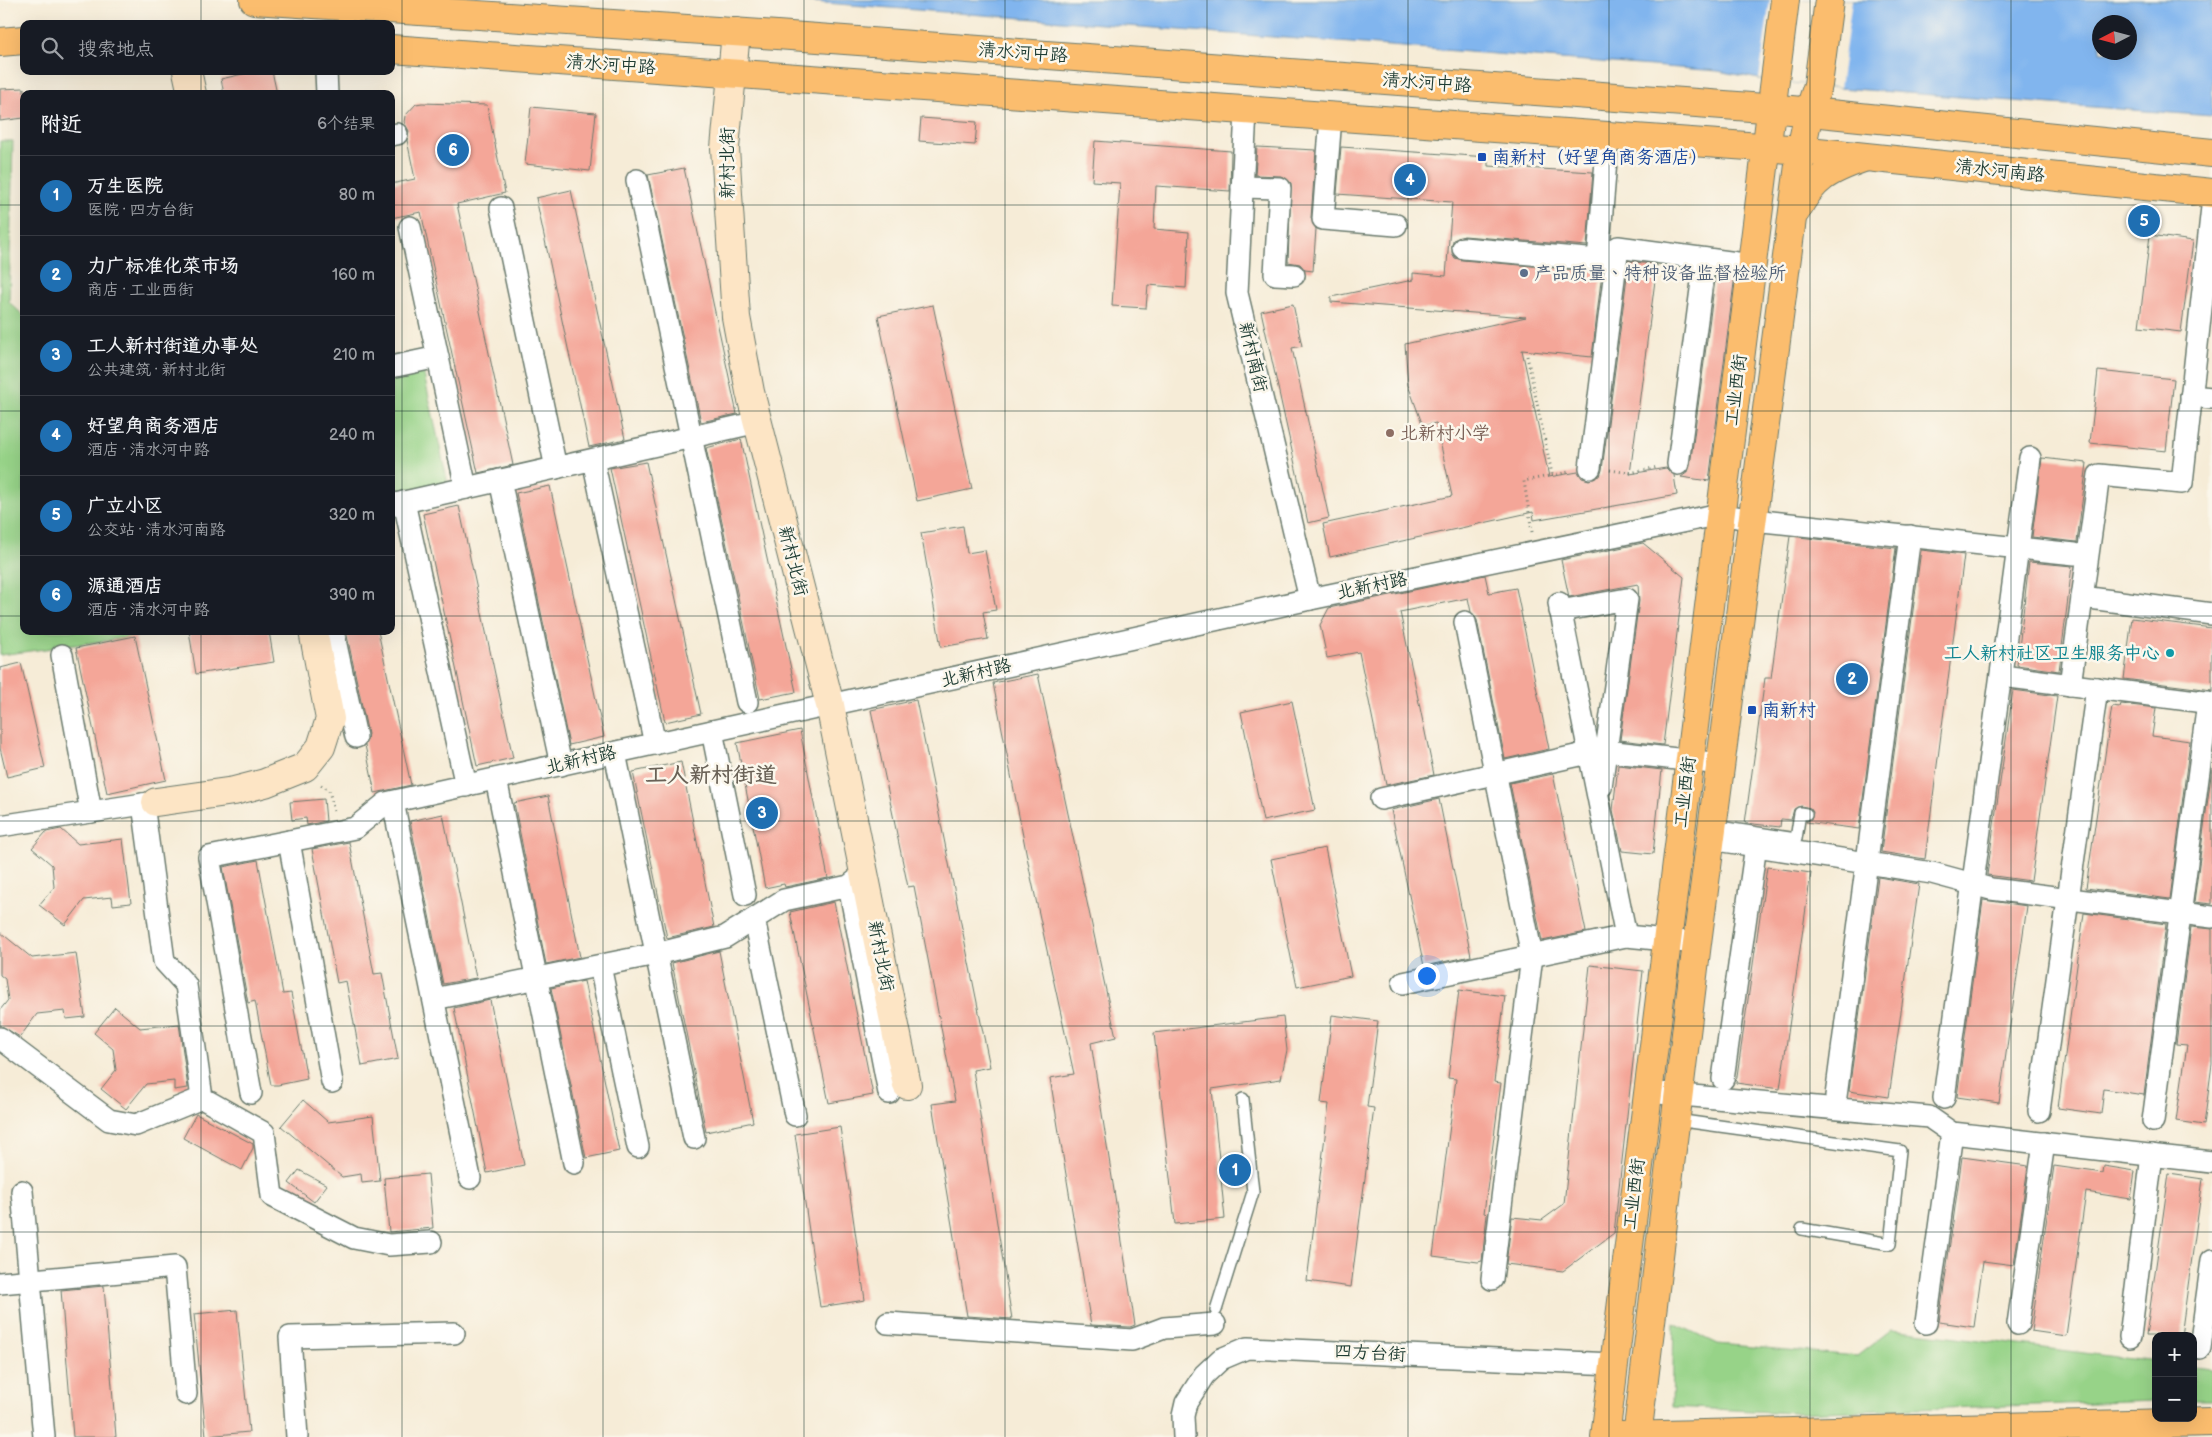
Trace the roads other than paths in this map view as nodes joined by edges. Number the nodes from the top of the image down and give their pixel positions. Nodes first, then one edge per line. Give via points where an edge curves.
1 (254, 0) edge
2 (1785, 0) edge
3 (1829, 0) edge
4 (736, 32) junction
5 (20, 40) edge
6 (0, 42) edge
7 (395, 49) edge
8 (731, 74) junction
9 (188, 75) edge
10 (326, 75) edge
11 (1775, 80) junction
12 (1818, 84) junction
13 (191, 90) edge
14 (327, 90) edge
15 (1744, 106) junction
16 (1246, 111) junction
17 (1800, 111) junction
18 (1841, 115) junction
19 (1331, 117) junction
20 (1608, 136) junction
21 (1718, 144) junction
22 (1786, 149) junction
23 (2212, 153) edge
24 (1868, 157) junction
25 (637, 180) dead end
26 (1242, 187) junction
27 (2212, 193) edge
28 (2212, 207) edge
29 (501, 208) dead end
30 (1793, 217) junction
31 (1757, 218) junction
32 (1396, 225) dead end
33 (410, 227) dead end
34 (1462, 248) dead end
35 (1705, 258) junction
36 (1752, 264) junction
37 (1294, 275) dead end
38 (438, 357) junction
39 (395, 366) edge
40 (2202, 397) edge
41 (758, 422) junction
42 (691, 437) junction
43 (2030, 458) dead end
44 (593, 460) junction
45 (1678, 464) dead end
46 (556, 468) junction
47 (1590, 468) dead end
48 (500, 480) junction
49 (466, 488) junction
50 (398, 504) edge
51 (1720, 514) junction
52 (1753, 520) junction
53 (1910, 536) junction
54 (2019, 548) junction
55 (2075, 554) dead end
56 (2082, 597) junction
57 (1310, 599) junction
58 (2212, 614) edge
59 (1465, 622) dead end
60 (313, 635) edge
61 (334, 635) edge
62 (62, 655) dead end
63 (2002, 676) junction
64 (2070, 685) junction
65 (2097, 688) junction
66 (2210, 698) edge
67 (747, 702) dead end
68 (830, 705) junction
69 (712, 731) junction
70 (356, 737) dead end
71 (655, 744) junction
72 (1598, 752) junction
73 (615, 753) junction
74 (1689, 760) junction
75 (561, 764) junction
76 (1721, 764) junction
77 (1495, 772) junction
78 (496, 779) junction
79 (466, 786) junction
80 (1381, 799) dead end
81 (393, 802) junction
82 (150, 803) junction
83 (92, 812) junction
84 (1806, 814) dead end
85 (0, 826) edge
86 (1712, 833) junction
87 (289, 841) junction
88 (1756, 845) junction
89 (1868, 863) junction
90 (856, 880) junction
91 (1972, 884) junction
92 (745, 896) dead end
93 (2069, 899) junction
94 (2180, 913) junction
95 (2212, 917) edge
96 (754, 919) junction
97 (1626, 936) junction
98 (1667, 940) junction
99 (1697, 943) junction
100 (656, 954) junction
101 (1532, 956) junction
102 (600, 966) junction
103 (537, 980) junction
104 (1403, 983) dead end
105 (434, 1000) junction
106 (0, 1038) edge
107 (1722, 1079) dead end
108 (332, 1082) dead end
109 (898, 1089) dead end
110 (1647, 1092) junction
111 (251, 1093) dead end
112 (1836, 1096) dead end
113 (202, 1098) junction
114 (1244, 1098) dead end
115 (1944, 1098) dead end
116 (1677, 1108) junction
117 (2040, 1111) dead end
118 (795, 1115) dead end
119 (2153, 1121) dead end
120 (1952, 1133) junction
121 (694, 1138) dead end
122 (2044, 1143) junction
123 (638, 1147) dead end
124 (2152, 1155) junction
125 (2212, 1162) edge
126 (574, 1163) dead end
127 (470, 1178) dead end
128 (22, 1191) dead end
129 (1802, 1229) dead end
130 (431, 1242) dead end
131 (2212, 1260) edge
132 (1492, 1279) dead end
133 (30, 1280) junction
134 (0, 1284) edge
135 (1216, 1317) junction
136 (888, 1323) dead end
137 (1926, 1323) dead end
138 (2018, 1324) dead end
139 (454, 1333) dead end
140 (2130, 1337) dead end
141 (2200, 1348) dead end
142 (1221, 1359) junction
143 (1613, 1364) junction
144 (186, 1394) dead end
145 (2212, 1422) edge
146 (1637, 1436) edge
147 (44, 1437) edge
148 (297, 1437) edge
149 (1184, 1437) edge
150 (1598, 1437) edge
151 (1605, 1437) edge

1 - 4 main road, 清水河中路
2 - 11 main road
3 - 12 main road
4 - 8 street, 新村北街
4 - 15 main road, 清水河中路
5 - 6 main road
7 - 8 main road, 清水河中路
8 - 16 main road, 清水河中路
8 - 41 street, 新村北街 via 725,148 728,227 736,317
9 - 13 street
10 - 14 street
11 - 15 main road via 1768,92
11 - 22 main road
12 - 17 main road
12 - 18 main road via 1823,101
15 - 17 main road, 清水河中路
16 - 19 main road, 清水河中路
16 - 26 street, 新村南街
17 - 18 main road
17 - 22 main road
18 - 23 main road
19 - 20 main road, 清水河中路
19 - 32 street via 1323,219
20 - 21 main road, 清水河中路
20 - 34 street via 1598,260
21 - 22 main road, 清水河中路
21 - 31 main road via 1736,154 1750,174
22 - 24 main road, 清水河南路
22 - 30 main road, 工业西街
22 - 31 main road, 工业西街
24 - 27 main road, 清水河南路
24 - 30 main road via 1838,167 1819,178 1805,193
25 - 42 street
26 - 37 street via 1280,188 1275,274
26 - 57 street, 新村南街 via 1237,293
28 - 40 street
29 - 46 street
30 - 52 main road, 工业西街
31 - 36 main road, 工业西街
33 - 38 street
35 - 36 street
35 - 45 street
35 - 47 street via 1618,247
36 - 51 main road, 工业西街
38 - 39 street
38 - 49 street
40 - 56 street via 2182,484 2099,475
41 - 42 street
41 - 68 street, 新村北街
42 - 44 street
42 - 67 street
43 - 54 street
44 - 46 street
44 - 71 street
46 - 48 street
48 - 49 street
48 - 75 street
49 - 50 street
50 - 79 street
51 - 52 street, 北新村路
51 - 57 street, 北新村路
51 - 74 main road, 工业西街
52 - 53 street, 北新村路 via 1870,536
52 - 76 main road, 工业西街
53 - 54 street, 北新村路
53 - 89 street
54 - 55 street, 北新村路
54 - 63 street
56 - 58 street
56 - 64 street
57 - 68 street, 北新村路
59 - 77 street
60 - 82 street via 330,719 321,747 306,767 265,783
61 - 70 street
62 - 83 street
63 - 64 street
63 - 91 street
64 - 65 street
65 - 66 street
65 - 93 street
66 - 94 street
68 - 69 street, 北新村路
68 - 90 street, 新村北街
69 - 71 street, 北新村路
69 - 92 street
71 - 73 street, 北新村路
72 - 72 street via 1560,607 1627,599
72 - 74 street
72 - 77 street
72 - 97 street via 1599,802
73 - 75 street, 北新村路
73 - 100 street
74 - 76 street
74 - 98 main road, 工业西街
75 - 78 street, 北新村路
76 - 86 main road, 工业西街
77 - 80 street
77 - 101 street
78 - 79 street, 北新村路
78 - 103 street
79 - 81 street, 北新村路
81 - 87 street, 北新村路 via 355,828
81 - 105 street
82 - 83 street
82 - 113 street via 164,961 186,985
83 - 85 street
84 - 86 lane via 1800,813 1796,839
86 - 88 street
86 - 99 main road, 工业西街
87 - 108 street
87 - 111 street, 北新村路 via 209,857
88 - 89 street
88 - 107 street
89 - 91 street via 1932,872
89 - 112 street
90 - 96 street via 784,900
90 - 109 street, 新村北街
91 - 93 street
91 - 115 street
93 - 94 street
93 - 117 street
94 - 95 street
94 - 119 street
96 - 100 street via 726,937
96 - 118 street
97 - 98 street
97 - 101 street
98 - 99 street
98 - 110 main road, 工业西街
99 - 116 main road, 工业西街
100 - 102 street
100 - 121 street
101 - 104 street
101 - 132 street
102 - 103 street
102 - 123 street
103 - 105 street
103 - 126 street
105 - 127 street
106 - 113 street via 109,1120 136,1125
110 - 116 street
110 - 143 main road, 工业西街
113 - 130 street via 264,1133 272,1196 354,1238 388,1245
114 - 135 lane via 1253,1192
116 - 120 street via 1929,1117
116 - 129 lane via 1900,1151 1890,1244
116 - 146 main road, 工业西街
120 - 122 street
120 - 137 street
122 - 124 street
122 - 138 street
124 - 125 street
124 - 140 street
128 - 133 street
131 - 141 street
133 - 134 street
133 - 144 street via 175,1267
133 - 147 street
135 - 136 street via 1164,1328 1132,1340
135 - 142 street
139 - 148 street via 290,1337
142 - 143 street, 四方台街 via 1247,1348
142 - 149 street, 四方台街 via 1204,1375 1186,1404
143 - 151 main road, 工业西街
145 - 146 main road
146 - 151 main road
150 - 151 main road

